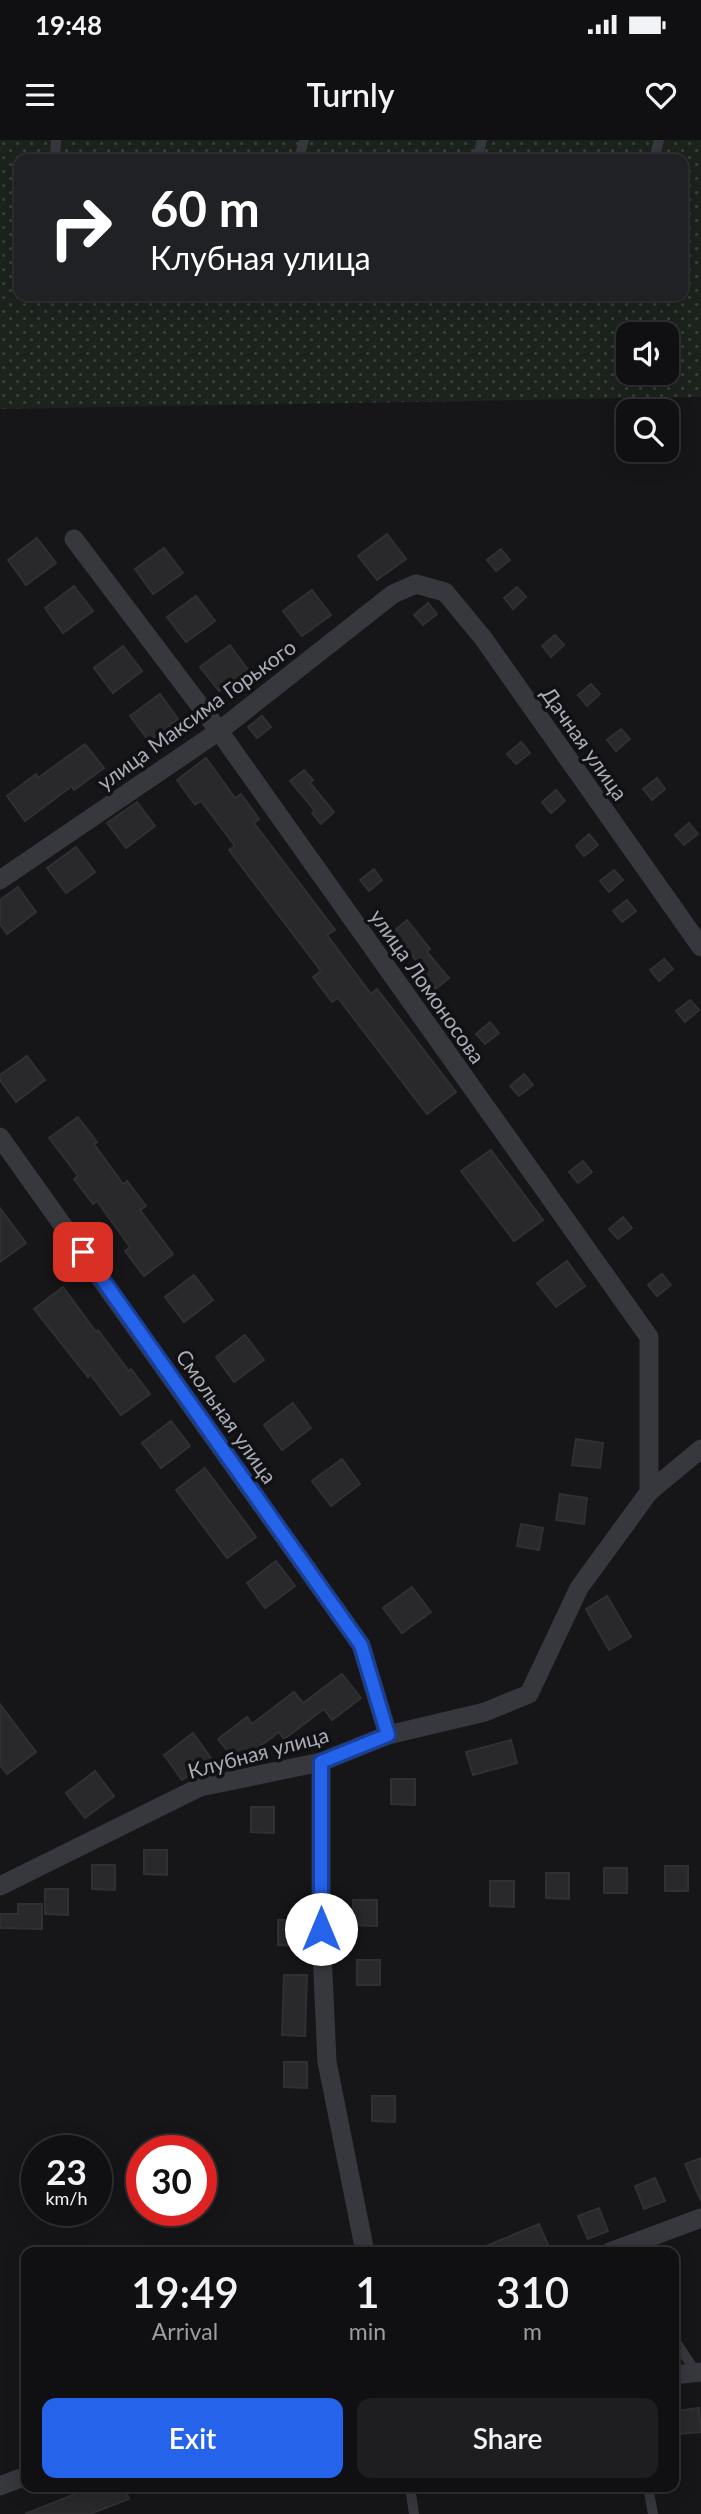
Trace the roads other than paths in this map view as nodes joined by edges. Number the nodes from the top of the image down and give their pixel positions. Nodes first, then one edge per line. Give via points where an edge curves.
1 (74, 539) dead end
2 (416, 584) joint
3 (219, 731) junction
4 (0, 880) edge
5 (701, 947) edge
6 (0, 1137) edge
7 (701, 1449) edge
8 (649, 1492) junction
9 (388, 1735) junction
10 (321, 1762) junction
11 (0, 1886) edge
12 (701, 2218) edge
13 (364, 2247) edge
14 (628, 2247) edge
15 (679, 2346) edge
16 (699, 2373) edge
17 (679, 2375) edge
18 (21, 2478) edge
19 (0, 2486) edge
20 (411, 2492) edge
21 (649, 2492) edge
22 (414, 2514) edge
23 (653, 2514) edge

1 - 3 street, улица Ломоносова
2 - 3 street, улица Максима Горького via 393,594
2 - 5 street, Дачная улица via 445,593 483,638
3 - 4 street, улица Максима Горького
3 - 8 street, улица Ломоносова via 649,1337
6 - 9 street, Смольная улица via 361,1645
7 - 8 street, Клубная улица
8 - 9 street, Клубная улица via 579,1588 529,1694 485,1713
9 - 10 street, Клубная улица
10 - 11 street, Клубная улица via 200,1787
10 - 13 street via 327,2062
12 - 14 street
15 - 16 lane
16 - 17 street
18 - 19 street
20 - 22 lane
21 - 23 lane

